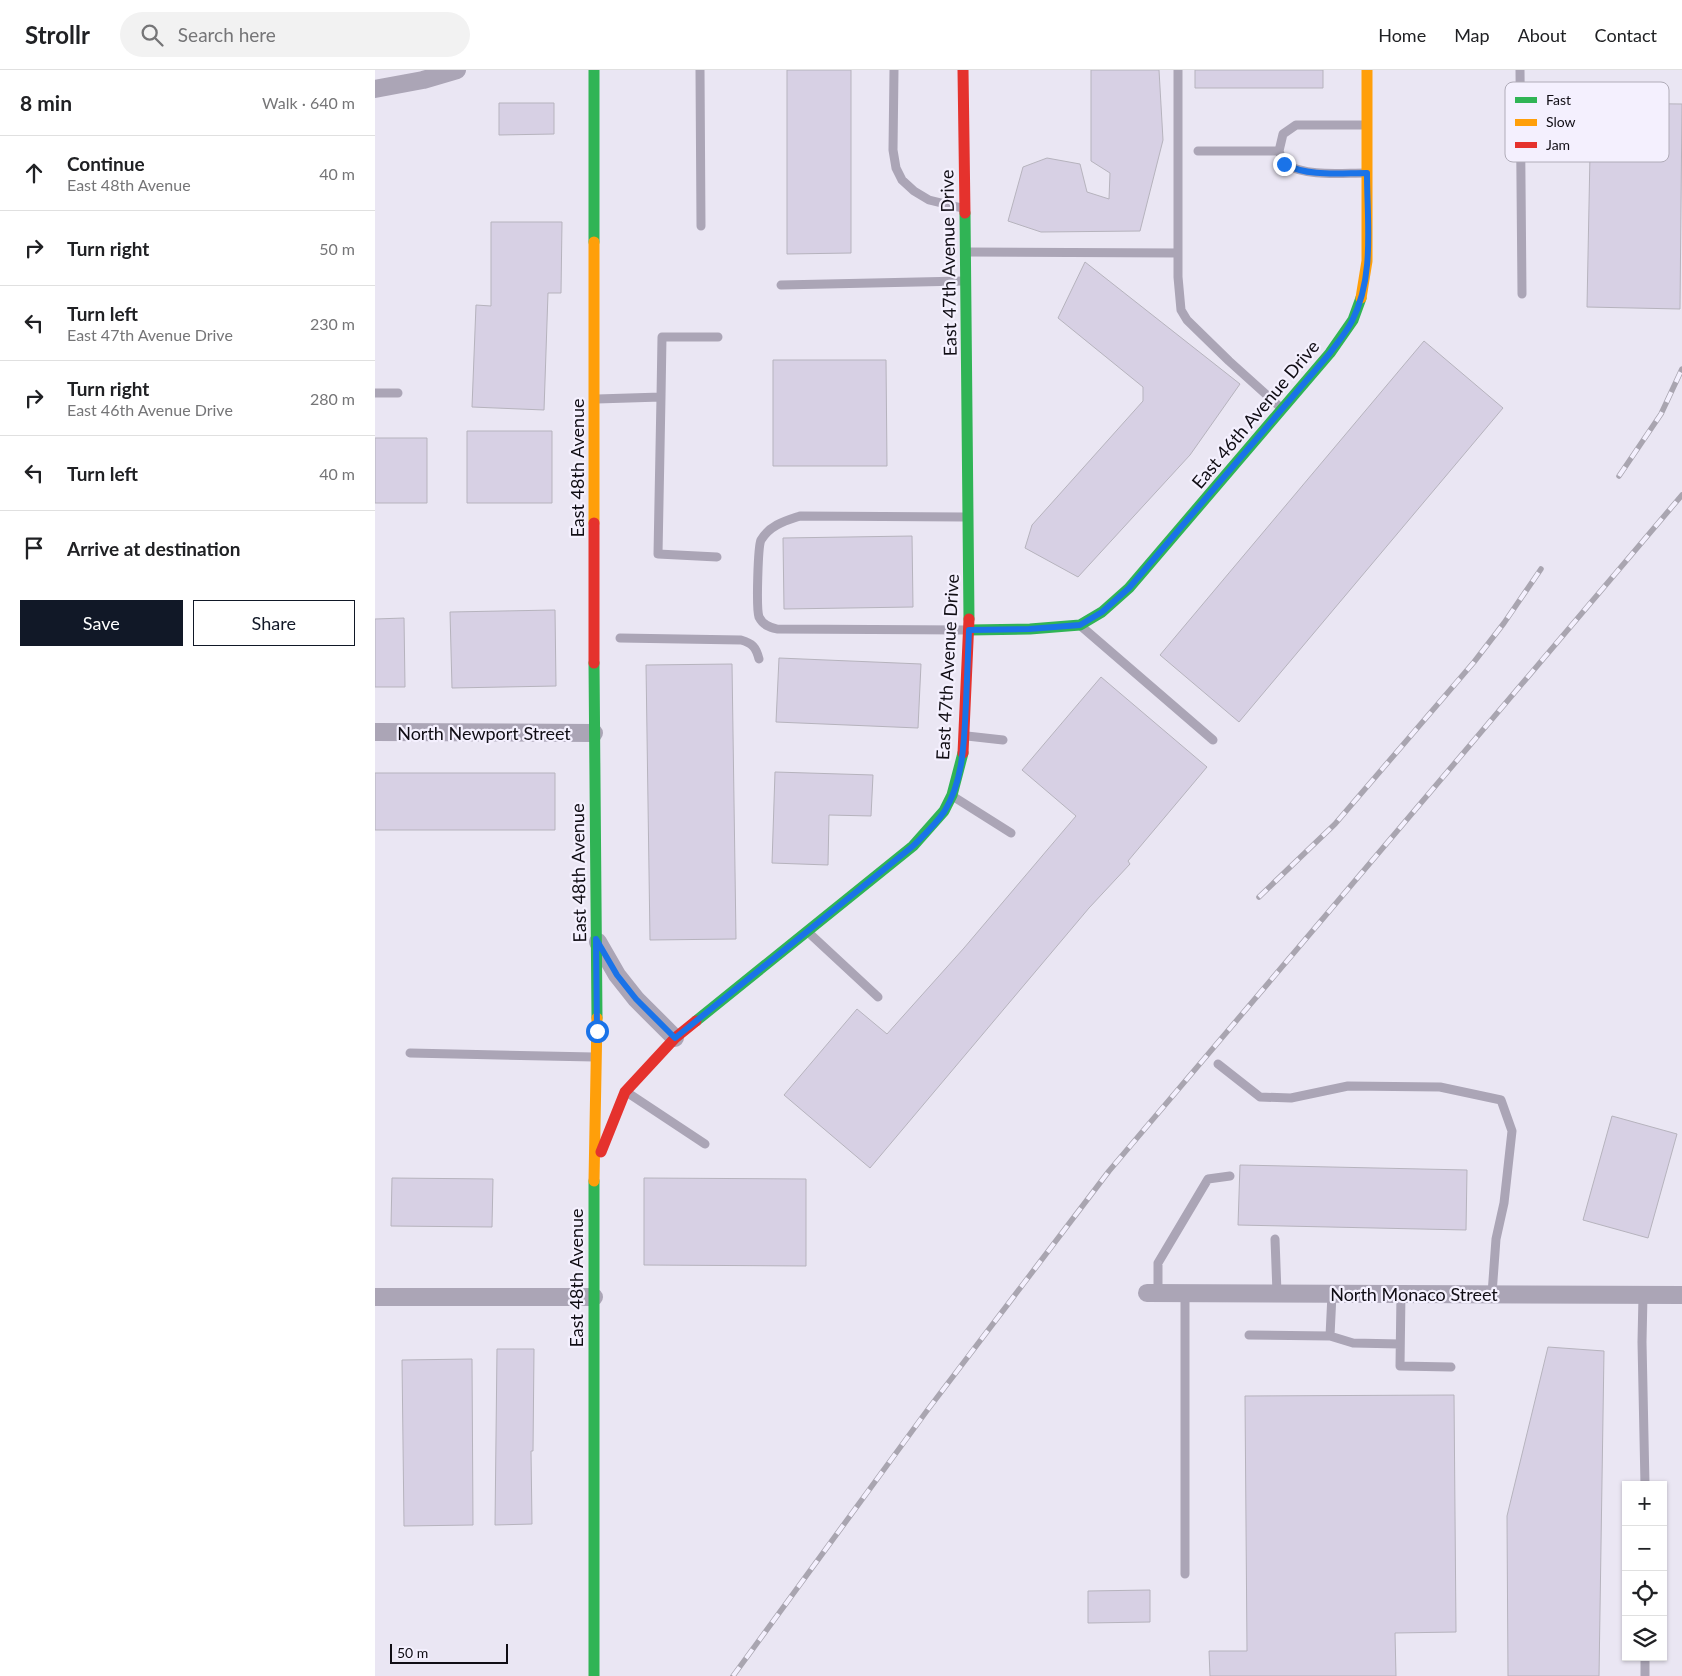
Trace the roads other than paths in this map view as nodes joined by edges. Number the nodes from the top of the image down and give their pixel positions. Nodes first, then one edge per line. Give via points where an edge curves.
1 (594, 70) edge
2 (700, 70) edge
3 (894, 70) edge
4 (963, 70) edge
5 (1177, 70) edge
6 (1367, 70) edge
7 (449, 71) edge
8 (375, 89) edge
9 (1367, 125) junction
10 (1199, 151) dead end
11 (1279, 151) junction
12 (1521, 162) edge
13 (1367, 173) junction
14 (965, 209) junction
15 (701, 226) dead end
16 (965, 252) junction
17 (1177, 252) junction
18 (966, 281) junction
19 (781, 285) dead end
20 (1522, 294) dead end
21 (718, 337) dead end
22 (375, 393) edge
23 (398, 393) dead end
24 (661, 397) junction
25 (595, 399) junction
26 (1282, 409) junction
27 (969, 517) junction
28 (717, 557) dead end
29 (1080, 625) junction
30 (969, 630) junction
31 (620, 638) dead end
32 (759, 659) dead end
33 (375, 732) edge
34 (593, 733) junction
35 (964, 735) junction
36 (1003, 740) dead end
37 (1213, 740) dead end
38 (952, 795) junction
39 (1011, 834) dead end
40 (807, 932) junction
41 (596, 939) junction
42 (878, 996) dead end
43 (675, 1038) junction
44 (410, 1053) dead end
45 (597, 1057) junction
46 (1218, 1064) dead end
47 (625, 1092) junction
48 (705, 1144) dead end
49 (594, 1172) junction
50 (1230, 1176) dead end
51 (1275, 1239) dead end
52 (1153, 1293) joint
53 (1185, 1293) junction
54 (1277, 1293) junction
55 (1401, 1293) junction
56 (1332, 1294) junction
57 (1492, 1294) junction
58 (1643, 1294) junction
59 (1682, 1295) edge
60 (375, 1297) edge
61 (594, 1297) junction
62 (1249, 1335) dead end
63 (1330, 1336) junction
64 (1400, 1344) junction
65 (1451, 1367) dead end
66 (1645, 1481) edge
67 (1185, 1574) dead end
68 (1645, 1661) edge
69 (594, 1676) edge
70 (1645, 1676) edge

1 - 25 street, East 48th Avenue
2 - 15 lane
3 - 14 lane via 893,150 902,180 929,200
4 - 14 street, East 47th Avenue Drive
5 - 17 lane
6 - 9 street, East 46th Avenue Drive
7 - 8 street via 423,80
9 - 11 lane via 1295,125 1283,134
9 - 13 street, East 46th Avenue Drive
10 - 11 lane
11 - 13 lane via 1284,164 1306,173
12 - 20 lane
13 - 26 street, East 46th Avenue Drive via 1367,261 1361,298 1345,333
14 - 16 street, East 47th Avenue Drive
16 - 17 lane
16 - 18 street, East 47th Avenue Drive
17 - 26 lane via 1179,300 1187,320
18 - 19 lane
18 - 27 street, East 47th Avenue Drive
21 - 24 lane via 661,338
22 - 23 lane
24 - 25 lane
24 - 28 lane via 658,554
25 - 34 street, East 48th Avenue
26 - 29 street, East 46th Avenue Drive via 1129,588 1102,612
27 - 30 street, East 47th Avenue Drive
27 - 30 lane via 800,516 781,522 768,530 760,541 757,607 766,626 777,629
29 - 30 street, East 46th Avenue Drive
29 - 37 lane
30 - 35 street, East 47th Avenue Drive
31 - 32 lane via 741,640 757,649
33 - 34 street, North Newport Street
34 - 41 street, East 48th Avenue
35 - 36 lane
35 - 38 street, East 47th Avenue Drive via 963,754
38 - 39 lane
38 - 40 street, East 47th Avenue Drive via 933,826 913,846
40 - 42 lane
40 - 43 street, East 47th Avenue Drive
41 - 43 street via 636,999
41 - 45 street, East 48th Avenue
43 - 47 street, East 47th Avenue Drive
44 - 45 lane
45 - 49 street, East 48th Avenue
46 - 57 lane via 1260,1097 1291,1098 1348,1086 1440,1087 1501,1100 1511,1131
47 - 48 lane
47 - 49 street, East 47th Avenue Drive
49 - 61 street, East 48th Avenue
50 - 52 lane via 1208,1179 1158,1263
51 - 54 lane
52 - 53 street, North Monaco Street
53 - 54 street, North Monaco Street
53 - 67 lane
54 - 56 street, North Monaco Street
55 - 56 street, North Monaco Street
55 - 57 street, North Monaco Street
55 - 64 lane
56 - 63 lane
57 - 58 street, North Monaco Street
58 - 59 street, North Monaco Street
58 - 66 lane
60 - 61 street
61 - 69 street, East 48th Avenue
62 - 63 lane
63 - 64 lane via 1353,1343
64 - 65 lane via 1400,1366
68 - 70 lane

